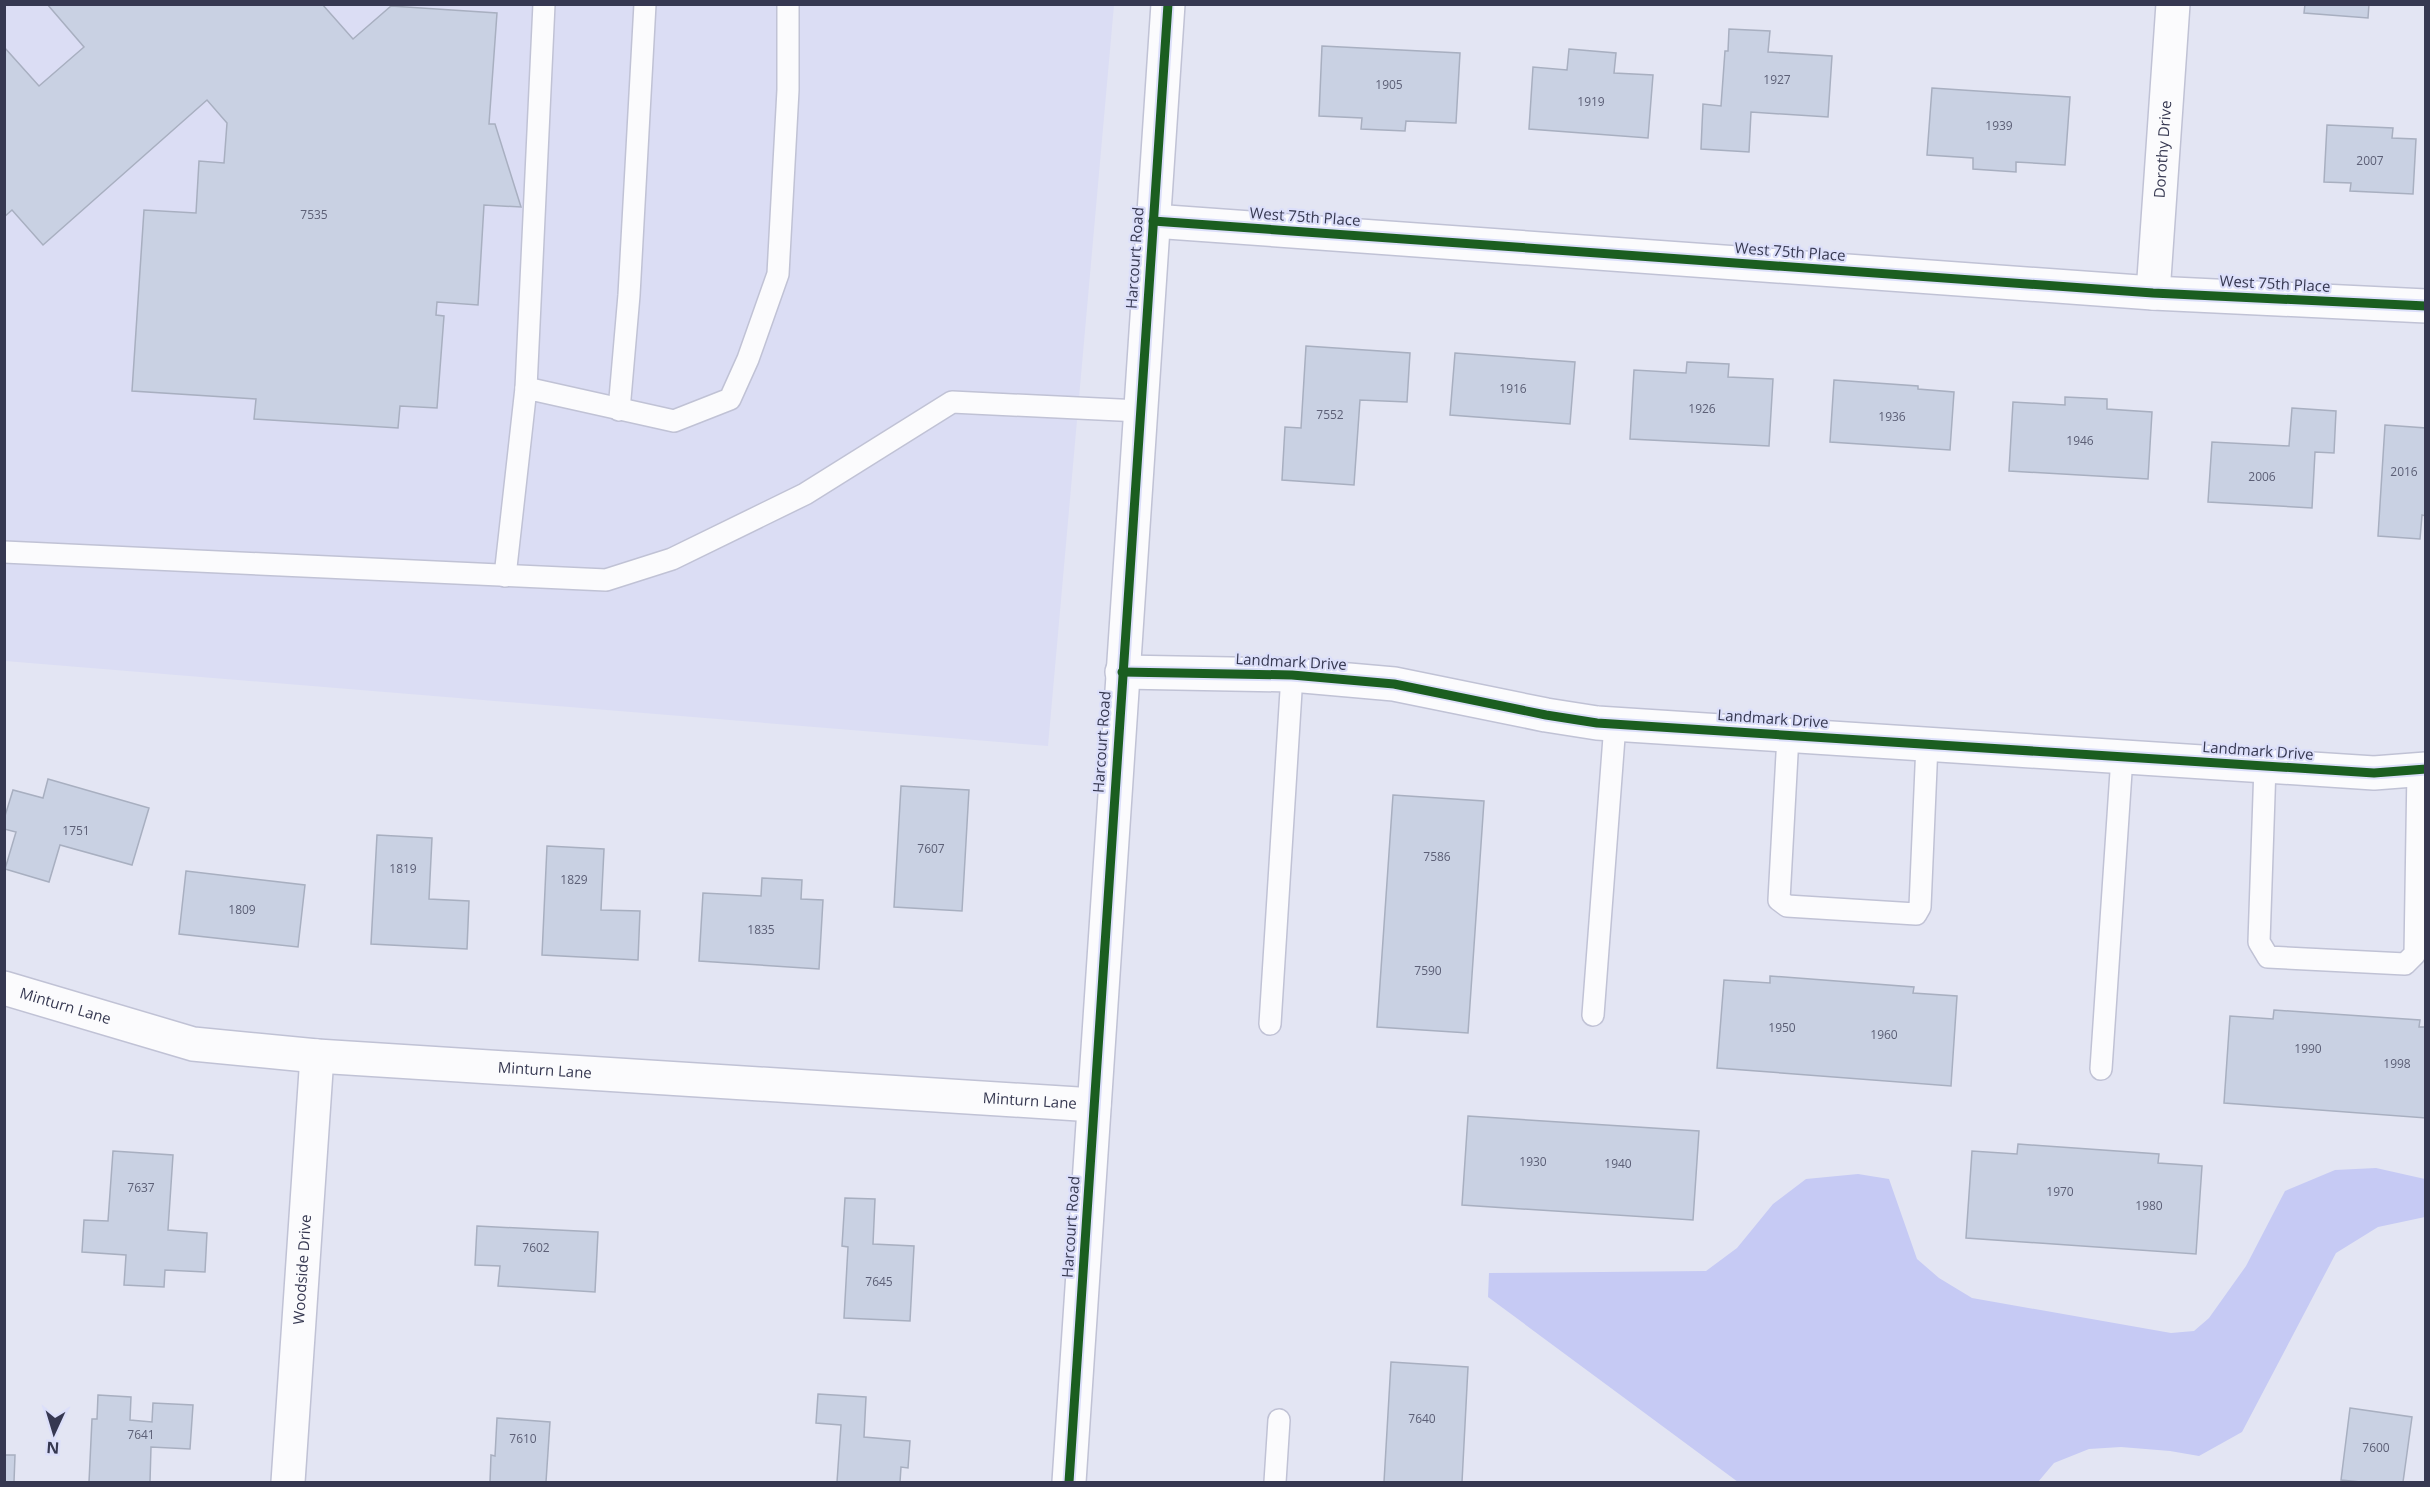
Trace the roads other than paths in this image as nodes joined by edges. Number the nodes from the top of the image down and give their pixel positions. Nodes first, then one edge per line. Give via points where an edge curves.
1 (544, 4) edge
2 (645, 4) edge
3 (788, 4) edge
4 (1168, 4) edge
5 (2173, 4) edge
6 (1153, 221) junction
7 (2153, 293) junction
8 (2426, 306) edge
9 (526, 388) junction
10 (619, 410) junction
11 (1140, 411) junction
12 (4, 552) edge
13 (505, 576) junction
14 (1122, 672) junction
15 (1292, 675) junction
16 (1615, 724) junction
17 (1788, 736) junction
18 (1928, 744) junction
19 (2122, 757) junction
20 (2265, 766) junction
21 (2422, 769) edge
22 (4, 988) edge
23 (1593, 1015) dead end
24 (1270, 1024) dead end
25 (316, 1056) junction
26 (2101, 1069) dead end
27 (1094, 1105) junction
28 (1279, 1420) dead end
29 (288, 1482) edge
30 (1068, 1482) edge
31 (1275, 1482) edge

1 - 9 lane
2 - 10 lane
3 - 10 lane via 788,90 778,274 748,359 730,399 674,421
4 - 6 street, Harcourt Road
5 - 7 street, Dorothy Drive
6 - 7 street, West 75th Place
6 - 11 street, Harcourt Road
7 - 8 street, West 75th Place
9 - 10 lane
9 - 13 lane
11 - 13 lane via 952,402 805,494 672,559 606,580
11 - 14 street, Harcourt Road
12 - 13 lane
14 - 15 street, Landmark Drive
14 - 27 street, Harcourt Road
15 - 16 street, Landmark Drive via 1394,684 1546,715
15 - 24 lane
16 - 17 street, Landmark Drive
16 - 23 lane
17 - 18 street, Landmark Drive
17 - 18 lane via 1779,900 1787,906 1916,914 1920,907
18 - 19 street, Landmark Drive
19 - 20 street, Landmark Drive
19 - 26 lane
20 - 21 street, Landmark Drive via 2374,773
20 - 21 lane via 2259,942 2268,957 2405,964 2415,954
22 - 25 street, Minturn Lane via 193,1044
25 - 27 street, Minturn Lane
25 - 29 street, Woodside Drive
27 - 30 street, Harcourt Road
28 - 31 lane

